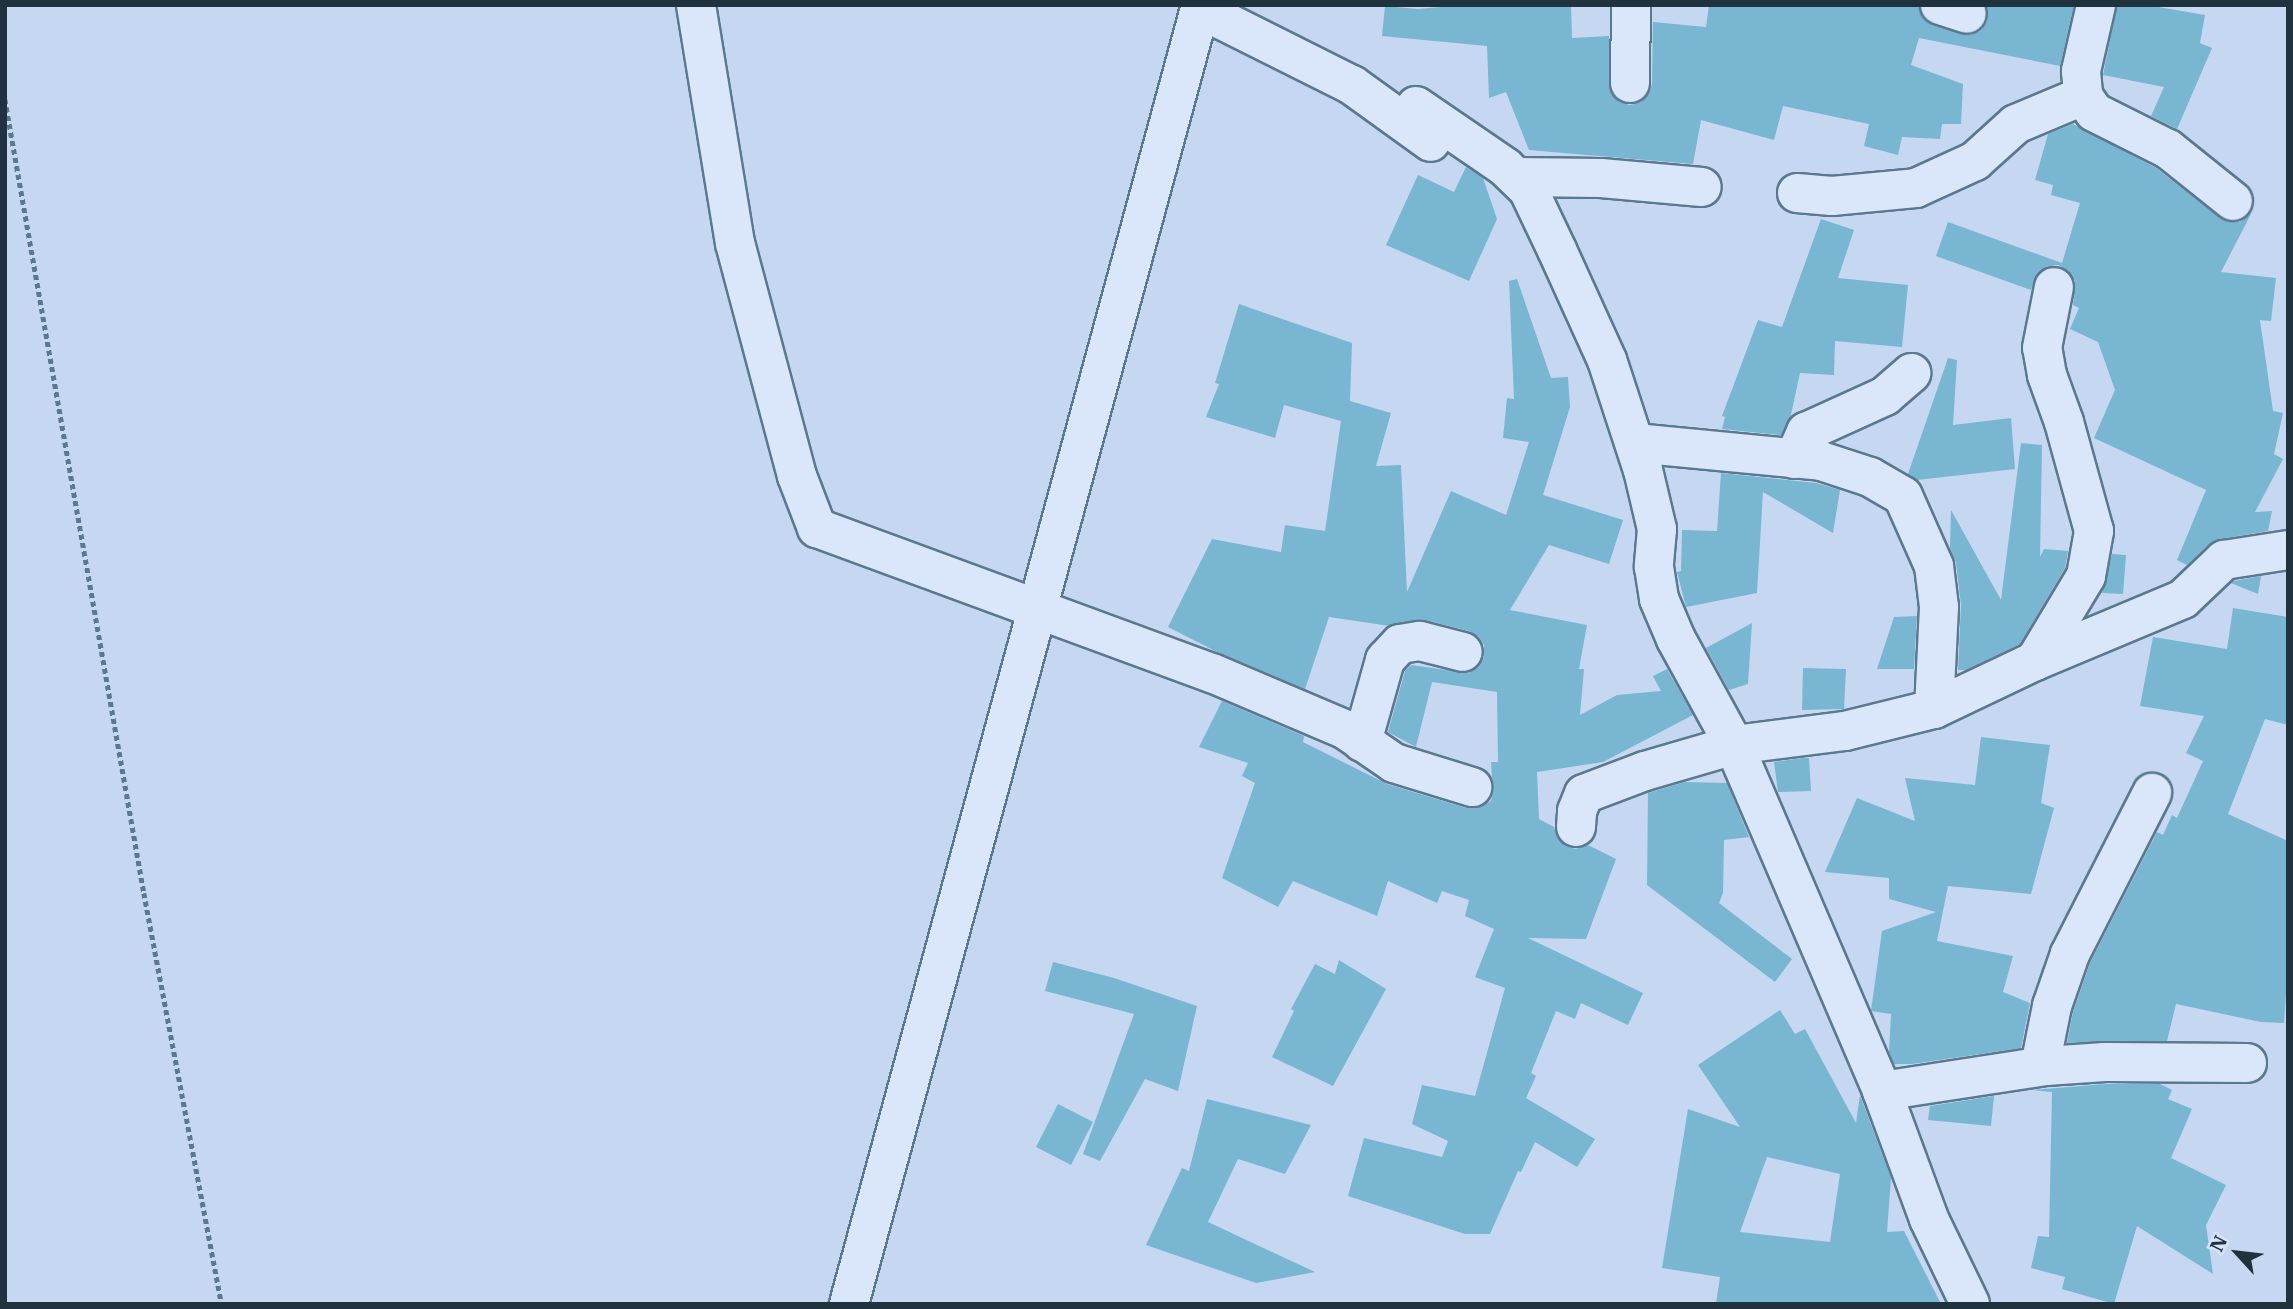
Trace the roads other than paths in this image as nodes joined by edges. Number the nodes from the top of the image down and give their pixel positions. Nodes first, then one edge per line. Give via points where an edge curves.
1 (696, 5) edge
2 (1632, 5) edge
3 (2096, 5) edge
4 (1200, 7) edge
5 (1630, 83) dead end
6 (2083, 96) junction
7 (1416, 106) dead end
8 (1456, 159) dead end
9 (1516, 177) junction
10 (1702, 187) dead end
11 (1797, 193) dead end
12 (2234, 201) dead end
13 (2054, 288) dead end
14 (1911, 373) dead end
15 (1634, 443) junction
16 (1794, 459) junction
17 (2288, 550) edge
18 (1037, 609) junction
19 (1463, 652) dead end
20 (2035, 661) junction
21 (1934, 709) junction
22 (1362, 742) junction
23 (1734, 745) junction
24 (1472, 788) dead end
25 (2152, 793) dead end
26 (1576, 827) dead end
27 (2247, 1063) dead end
28 (2040, 1066) junction
29 (1882, 1091) junction
30 (849, 1304) edge
31 (1970, 1304) edge

1 - 18 street via 735,243 797,476 817,528
2 - 5 street
3 - 6 street via 2081,71
4 - 8 street via 1352,85
4 - 18 street
6 - 11 street via 2016,124 1975,161 1916,188 1832,196
6 - 12 street via 2094,112 2168,149
7 - 9 street
9 - 10 street via 1601,178
9 - 15 street via 1528,189 1596,336
13 - 20 street via 2042,348 2094,531 2086,576
14 - 16 street via 1885,396 1807,432
15 - 16 street
15 - 23 street via 1657,529 1654,567 1659,599
16 - 21 street via 1821,461 1870,477 1903,496 1934,566 1939,607
17 - 20 street via 2224,560 2183,599
18 - 22 street via 1213,673 1346,730
18 - 30 street
19 - 22 street via 1420,642 1400,643 1385,660
20 - 21 street
21 - 23 street via 1845,731
22 - 24 street via 1394,763
23 - 26 street via 1584,794
23 - 29 street
25 - 28 street via 2070,954 2052,1006
27 - 28 street
28 - 29 street
29 - 31 street via 1928,1219

